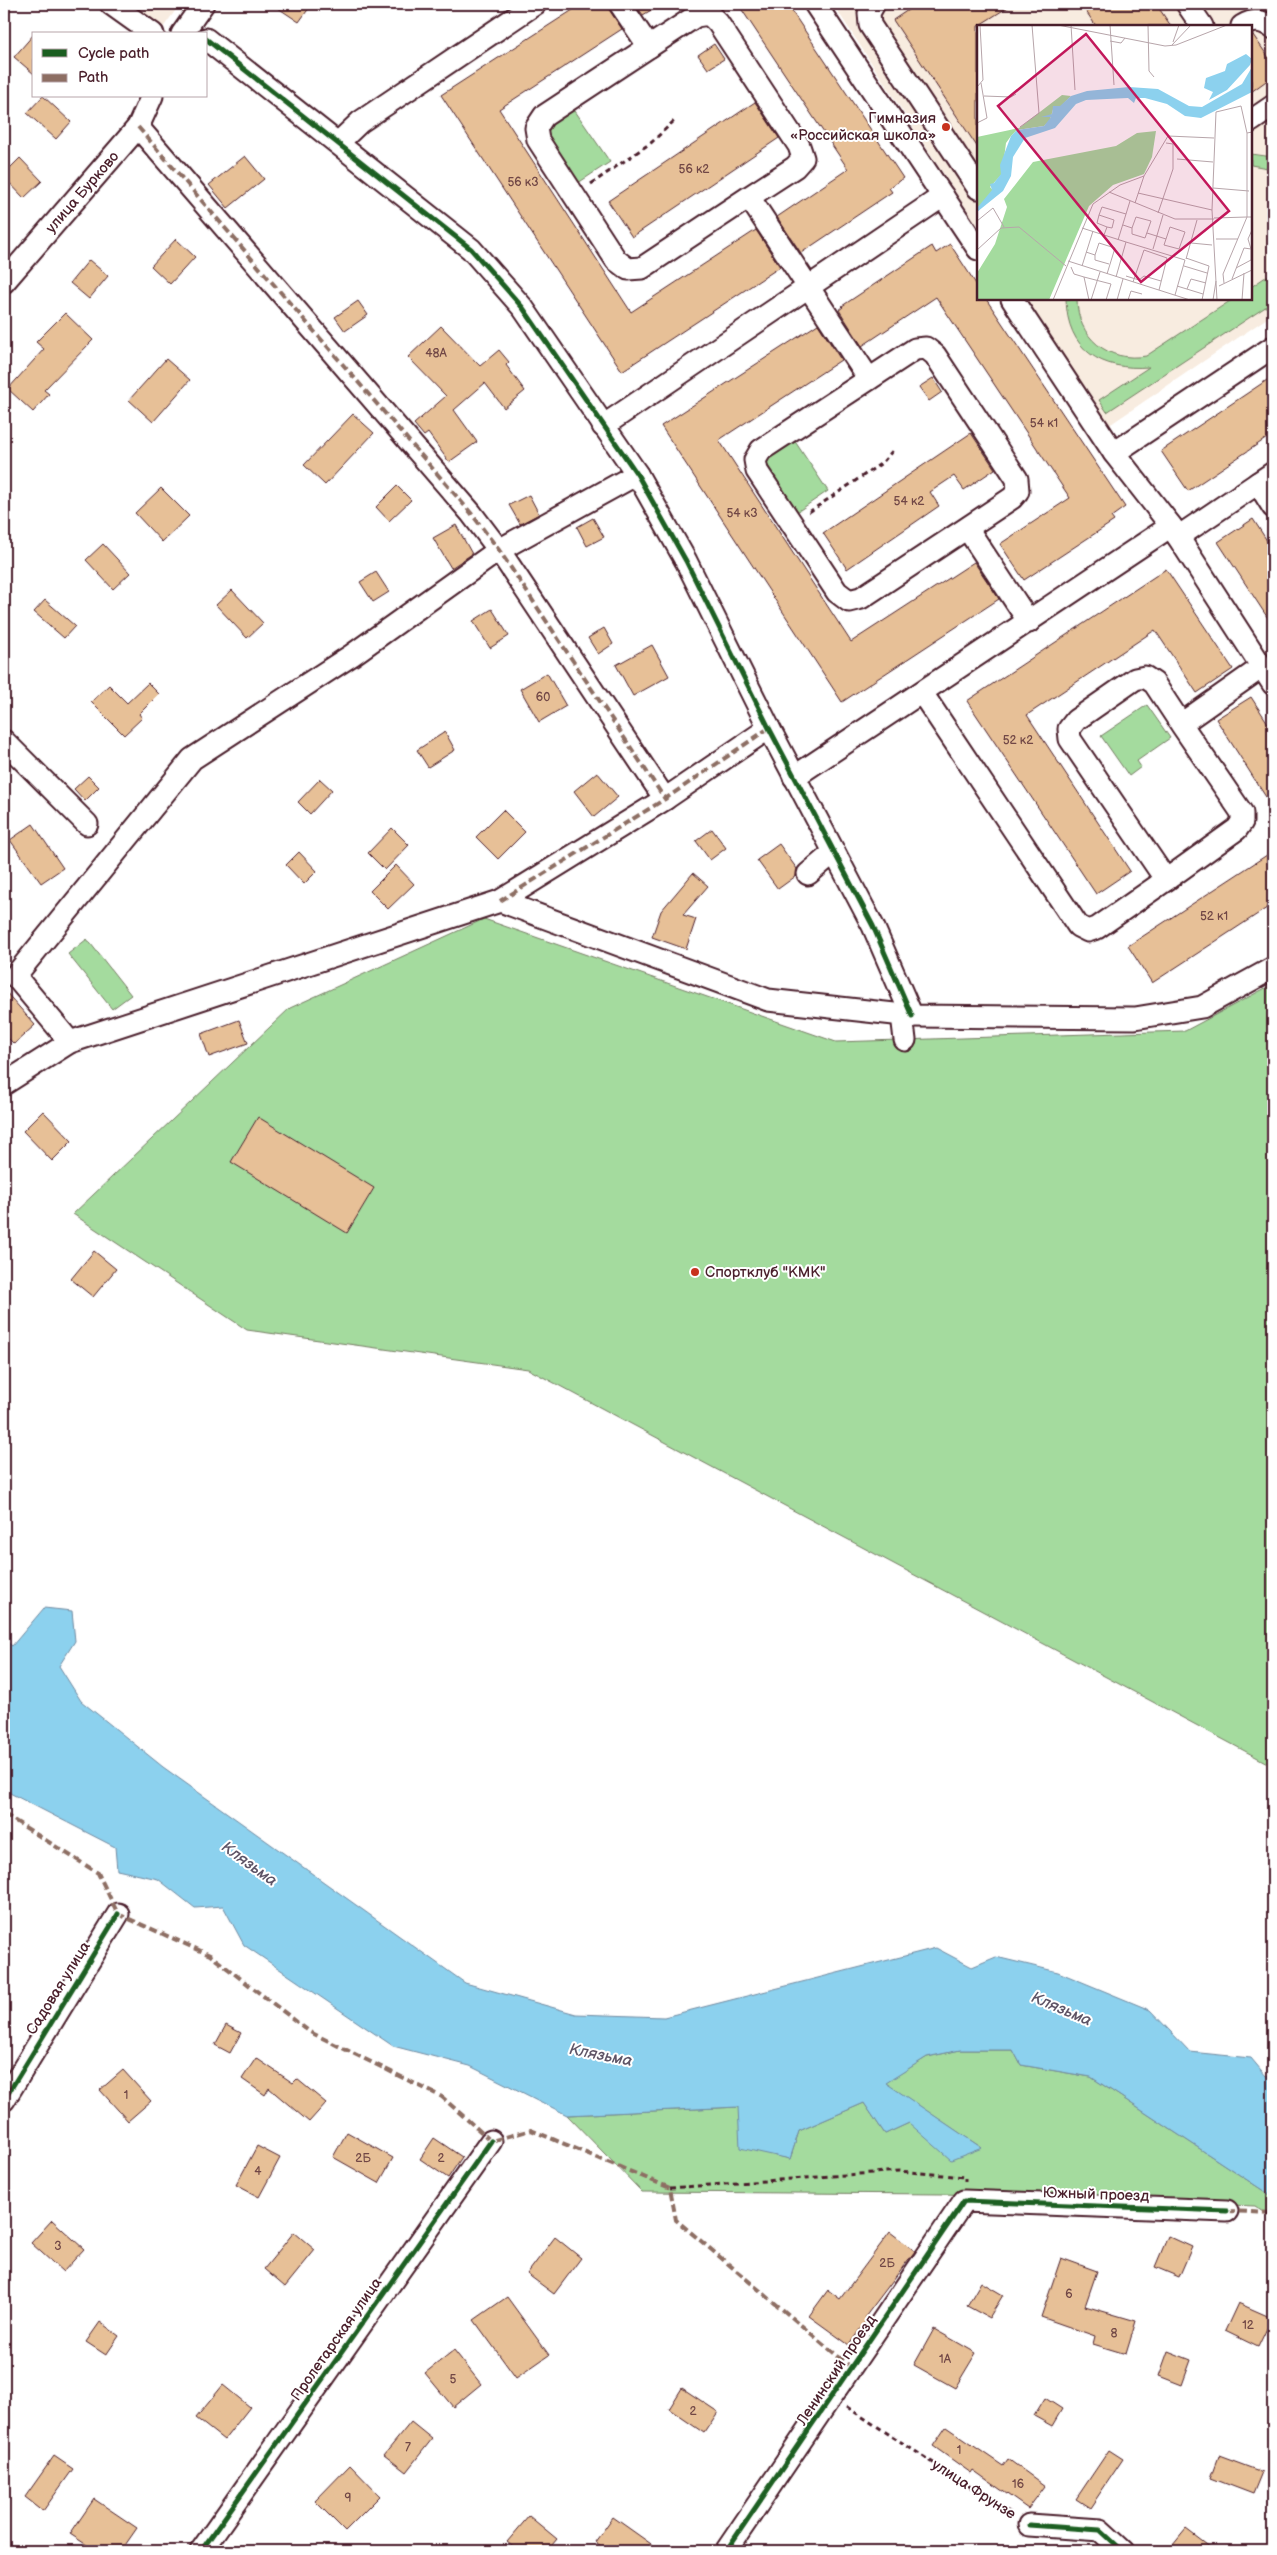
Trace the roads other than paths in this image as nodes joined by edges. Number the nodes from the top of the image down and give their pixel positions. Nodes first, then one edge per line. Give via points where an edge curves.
1 (111, 4) edge
2 (203, 4) edge
3 (535, 4) edge
4 (620, 4) edge
5 (814, 4) edge
6 (874, 4) edge
7 (1187, 4) edge
8 (1201, 25) edge
9 (1244, 25) edge
10 (1273, 28) edge
11 (190, 31) edge
12 (150, 32) edge
13 (208, 41) edge
14 (649, 47) junction
15 (151, 98) edge
16 (1273, 106) edge
17 (1252, 120) edge
18 (138, 127) junction
19 (339, 142) junction
20 (977, 186) edge
21 (943, 196) junction
22 (749, 198) junction
23 (977, 247) edge
24 (4, 282) edge
25 (808, 287) junction
26 (1013, 300) edge
27 (1273, 347) edge
28 (869, 379) junction
29 (603, 426) junction
30 (1114, 452) junction
31 (636, 474) junction
32 (1266, 478) edge
33 (1273, 506) edge
34 (967, 528) junction
35 (1175, 532) junction
36 (499, 550) junction
37 (1028, 622) junction
38 (1268, 676) edge
39 (922, 693) junction
40 (1181, 724) junction
41 (769, 728) junction
42 (4, 741) edge
43 (794, 777) junction
44 (665, 799) junction
45 (87, 824) dead end
46 (834, 852) junction
47 (808, 874) dead end
48 (1166, 880) junction
49 (500, 901) junction
50 (1273, 968) edge
51 (907, 1015) junction
52 (904, 1040) dead end
53 (70, 1042) junction
54 (4, 1084) edge
55 (118, 1914) dead end
56 (4, 2100) edge
57 (491, 2142) dead end
58 (964, 2201) joint
59 (1227, 2211) dead end
60 (1029, 2525) road end
61 (201, 2551) edge
62 (726, 2551) edge
63 (1123, 2551) edge

1 - 12 street
2 - 11 street
3 - 19 street via 360,122
4 - 14 street
5 - 21 street
6 - 20 street via 869,13 870,25
7 - 8 street
9 - 10 street via 1251,21 1264,21
13 - 19 street
14 - 22 street via 696,16 709,14 718,23 799,146 803,158
14 - 22 street via 544,116 536,128 538,140 616,260 628,269 642,268
15 - 18 street, улица Бурково
16 - 17 street
18 - 24 street, улица Бурково
18 - 36 street via 471,513
19 - 29 street via 471,248 523,308
21 - 23 street
21 - 25 street
22 - 25 street
25 - 28 street
25 - 29 street
26 - 30 street
27 - 30 street
28 - 34 street via 915,349 926,348 935,355 1017,479 1018,491 1012,498
28 - 34 street via 761,450 755,460 758,471 792,524 837,592 849,601 861,598
29 - 31 street
30 - 35 street
31 - 36 street
31 - 41 street via 686,561
32 - 33 street
32 - 35 street
34 - 37 street
35 - 37 street
35 - 38 street
36 - 44 street
36 - 53 street via 352,655 192,759 16,976
37 - 39 street
38 - 40 street
39 - 43 street
39 - 48 street via 1078,926 1088,931 1097,928
40 - 48 street via 1242,813 1242,822 1237,829
40 - 48 street via 1154,683 1144,677 1135,679 1076,720 1069,729 1070,739
41 - 43 street
41 - 44 street
42 - 45 street
43 - 46 street
44 - 49 street
46 - 47 street
46 - 51 street via 873,926
49 - 51 street via 768,1000
49 - 53 street
50 - 51 street via 1202,1007 1135,1018
51 - 52 street
53 - 54 street
55 - 56 street, Садовая улица
57 - 61 street, Пролетарская улица
58 - 59 street, Южный проезд
58 - 62 street, Ленинский проезд
60 - 63 street, улица Фрунзе via 1100,2530

